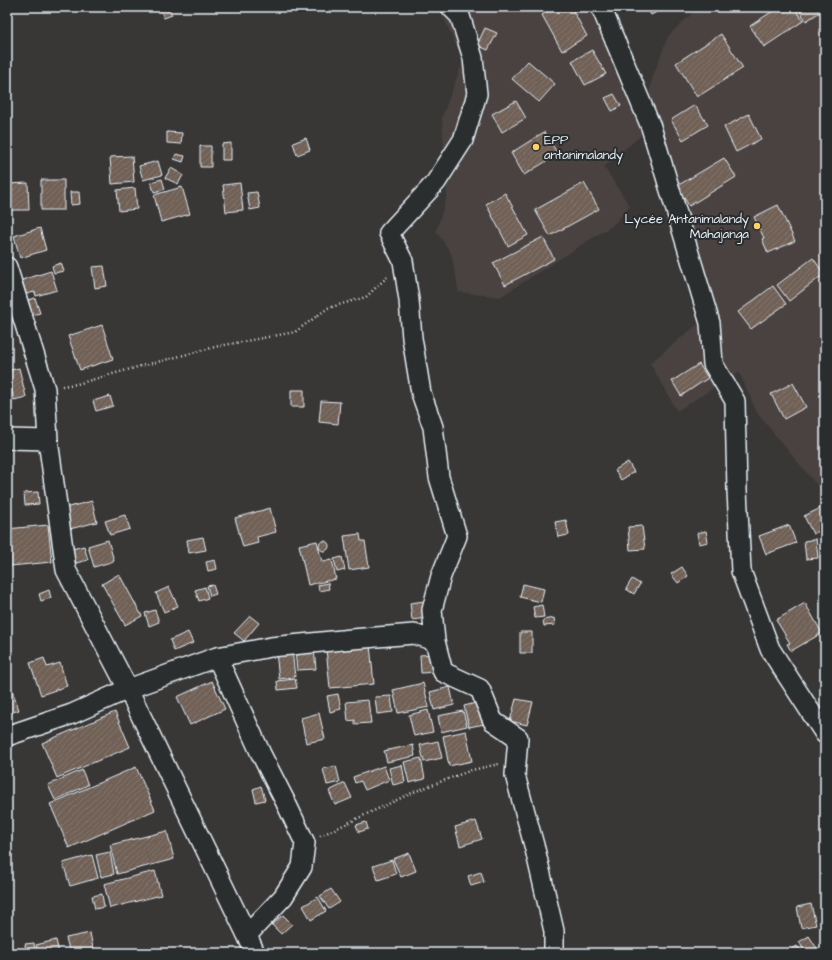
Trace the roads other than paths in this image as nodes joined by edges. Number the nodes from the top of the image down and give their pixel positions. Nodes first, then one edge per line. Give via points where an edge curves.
1 (451, 7) edge
2 (601, 7) edge
3 (7, 268) edge
4 (7, 439) edge
5 (48, 440) junction
6 (435, 640) junction
7 (217, 657) junction
8 (128, 689) junction
9 (825, 734) edge
10 (7, 736) edge
11 (247, 935) junction
12 (255, 953) edge
13 (554, 953) edge

1 - 6 street via 460,16 471,51 478,94 463,140 436,182 389,233 403,261 421,393 433,427 439,477 457,536 432,610
2 - 9 street via 651,127 710,324 713,364 735,401 741,572 770,649
3 - 5 street via 46,389
4 - 5 street
5 - 8 street via 66,570
6 - 7 street via 414,634 360,638 271,647
6 - 13 street via 443,672 480,689 493,721 518,738 516,775 554,931
7 - 8 street
7 - 11 street via 305,843 302,867 284,897
8 - 10 street via 72,714
8 - 11 street
11 - 12 street

